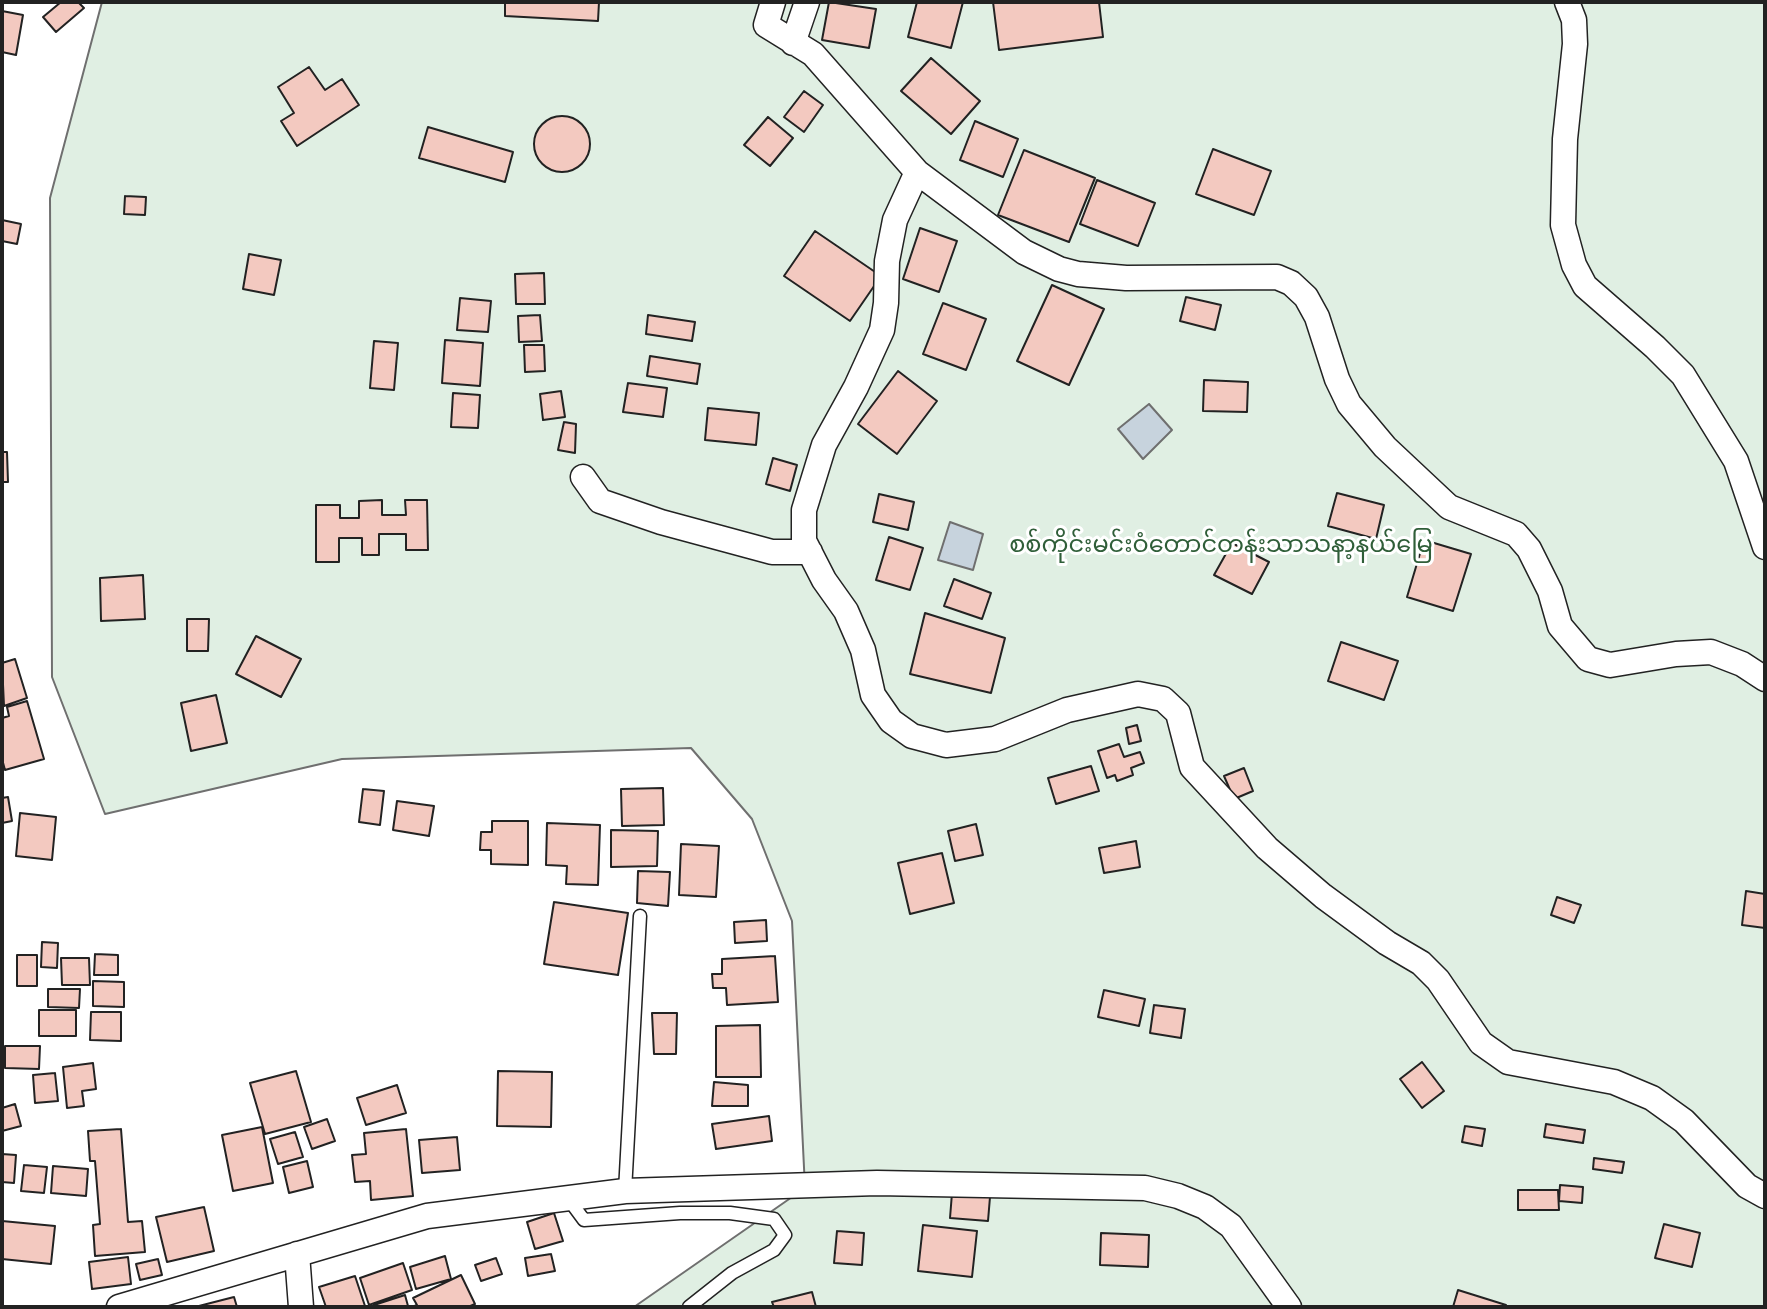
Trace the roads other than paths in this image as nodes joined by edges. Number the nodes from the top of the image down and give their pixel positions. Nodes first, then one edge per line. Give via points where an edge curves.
1 (773, 2) edge
2 (807, 2) edge
3 (1567, 2) edge
4 (793, 43) junction
5 (917, 172) junction
6 (583, 477) dead end
7 (1765, 547) edge
8 (810, 552) junction
9 (1765, 679) edge
10 (640, 916) dead end
11 (625, 1191) junction
12 (1765, 1196) edge
13 (567, 1197) junction
14 (297, 1254) junction
15 (119, 1307) edge
16 (301, 1307) edge
17 (689, 1307) edge
18 (1289, 1307) edge

1 - 4 street via 766,25
2 - 4 street
3 - 7 street via 1575,44 1563,225 1574,265 1585,286 1683,375 1736,461
4 - 5 street via 813,54
5 - 8 street via 895,220 882,330 824,445 804,510 804,541
5 - 9 street via 1013,245 1059,269 1126,278 1277,277 1291,283 1317,317 1349,404 1385,447 1449,507 1516,534 1550,591 1560,626 1588,659 1610,665 1711,652
6 - 8 street via 600,501 661,522 772,552
8 - 12 street via 852,624 873,695 891,721 912,736 946,745 995,739 1067,710 1138,694 1163,699 1178,713 1192,767 1267,848 1323,896 1421,963 1481,1043 1508,1062 1614,1082 1652,1098 1684,1121 1747,1186
10 - 11 lane
11 - 13 street
11 - 18 street via 877,1183 1145,1188 1205,1207 1231,1226
13 - 14 street via 427,1216
13 - 17 lane via 584,1220 692,1213 774,1219 785,1235 774,1250 732,1273
14 - 15 street
14 - 16 street

